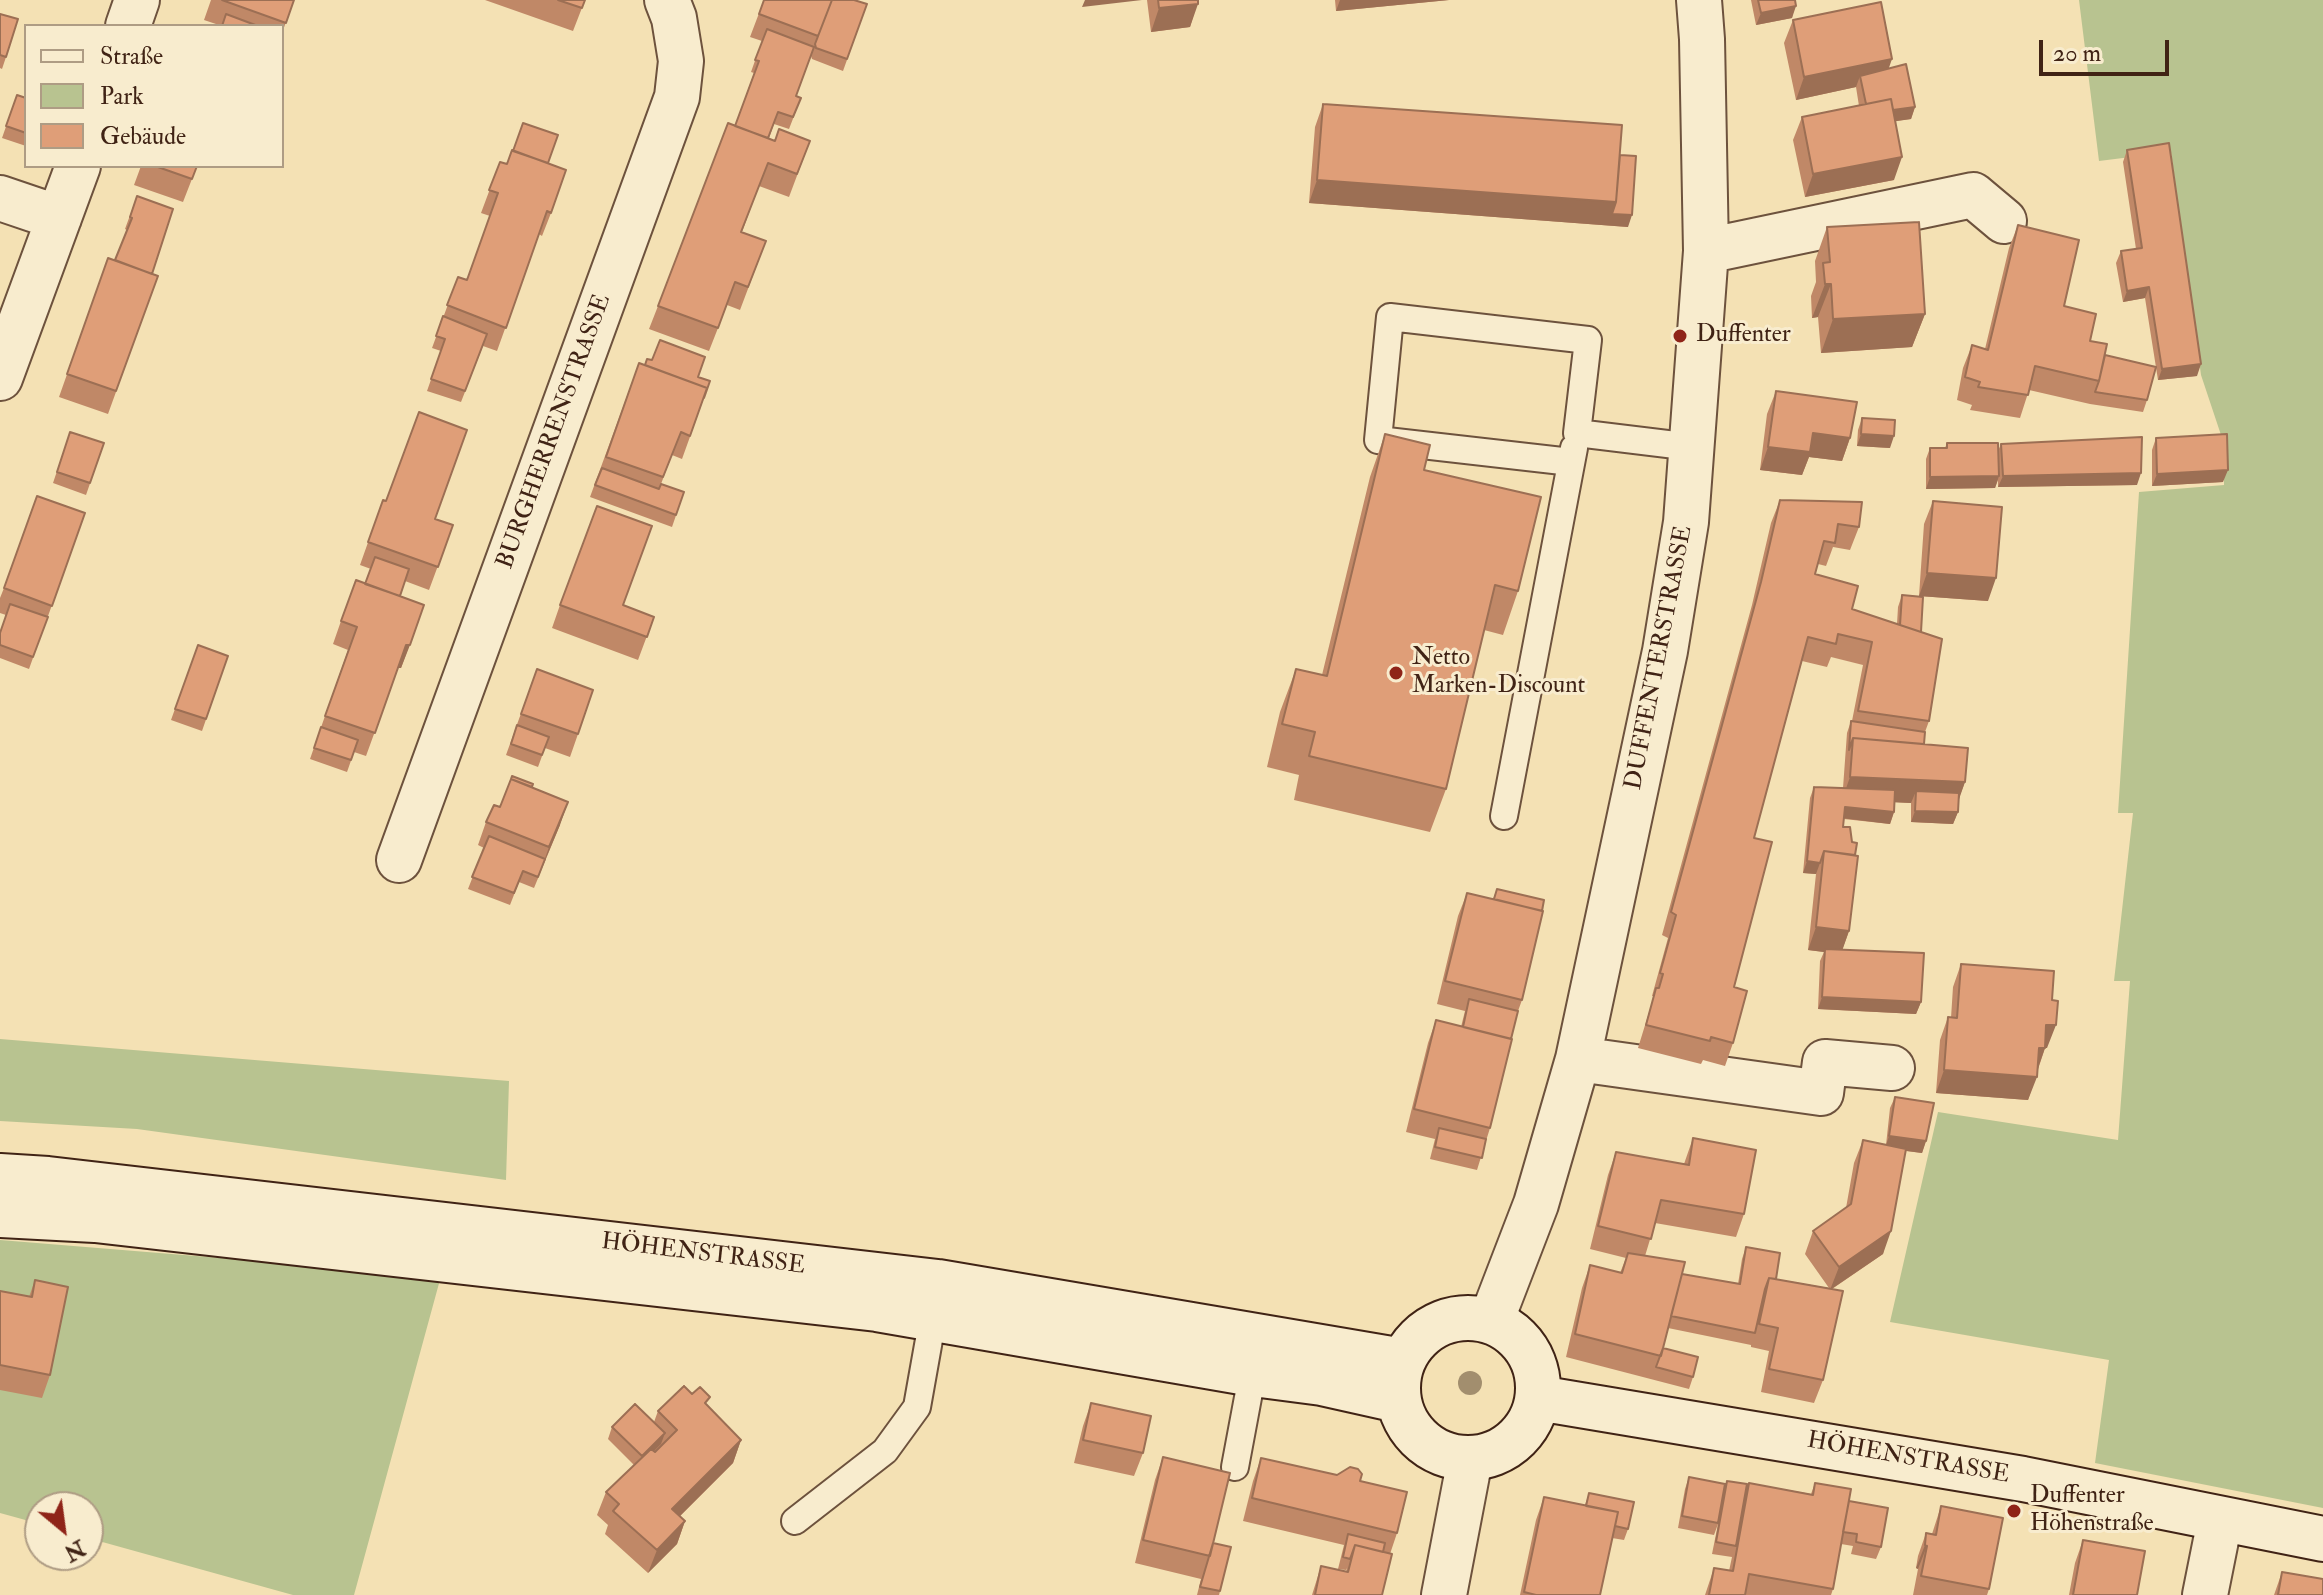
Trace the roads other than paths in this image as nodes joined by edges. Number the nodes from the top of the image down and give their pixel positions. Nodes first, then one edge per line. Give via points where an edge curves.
1 (137, 0) edge
2 (667, 0) edge
3 (1699, 0) edge
4 (129, 24) edge
5 (77, 168) edge
6 (0, 198) edge
7 (59, 218) junction
8 (2004, 221) dead end
9 (1706, 251) junction
10 (0, 378) edge
11 (1577, 433) junction
12 (1692, 447) junction
13 (1571, 462) junction
14 (1504, 816) dead end
15 (399, 860) dead end
16 (1578, 1059) junction
17 (1892, 1068) dead end
18 (0, 1176) edge
19 (0, 1215) edge
20 (936, 1300) junction
21 (1491, 1321) junction
22 (1256, 1355) junction
23 (1400, 1380) junction
24 (1538, 1398) junction
25 (1470, 1459) junction
26 (1235, 1467) dead end
27 (2220, 1520) junction
28 (795, 1521) dead end
29 (2323, 1539) edge
30 (1444, 1595) edge
31 (2205, 1595) edge

1 - 4 street
2 - 15 street, BURGHERRENSTRASSE via 681,61 677,97
3 - 9 street, DUFFENTERSTRASSE
5 - 7 street
6 - 7 street
7 - 10 street
8 - 9 street via 1973,195
9 - 12 street, DUFFENTERSTRASSE
11 - 12 lane
11 - 13 lane
11 - 13 lane via 1588,340 1390,317 1378,440
12 - 16 street, DUFFENTERSTRASSE via 1665,651
13 - 14 lane
16 - 17 street via 1821,1093 1825,1062
16 - 21 street, DUFFENTERSTRASSE via 1536,1204
18 - 20 street, HÖHENSTRASSE
19 - 20 street, HÖHENSTRASSE
20 - 22 street, HÖHENSTRASSE
20 - 28 lane via 917,1407 885,1451
21 - 23 street via 1460,1319 1430,1329 1414,1342
21 - 24 street via 1519,1339 1535,1366
22 - 23 street, HÖHENSTRASSE
22 - 26 lane
23 - 25 street via 1406,1423 1422,1443 1444,1455
24 - 25 street via 1515,1441 1494,1454
24 - 27 street, HÖHENSTRASSE via 2023,1479
25 - 30 street
27 - 29 street, HÖHENSTRASSE
27 - 31 street

